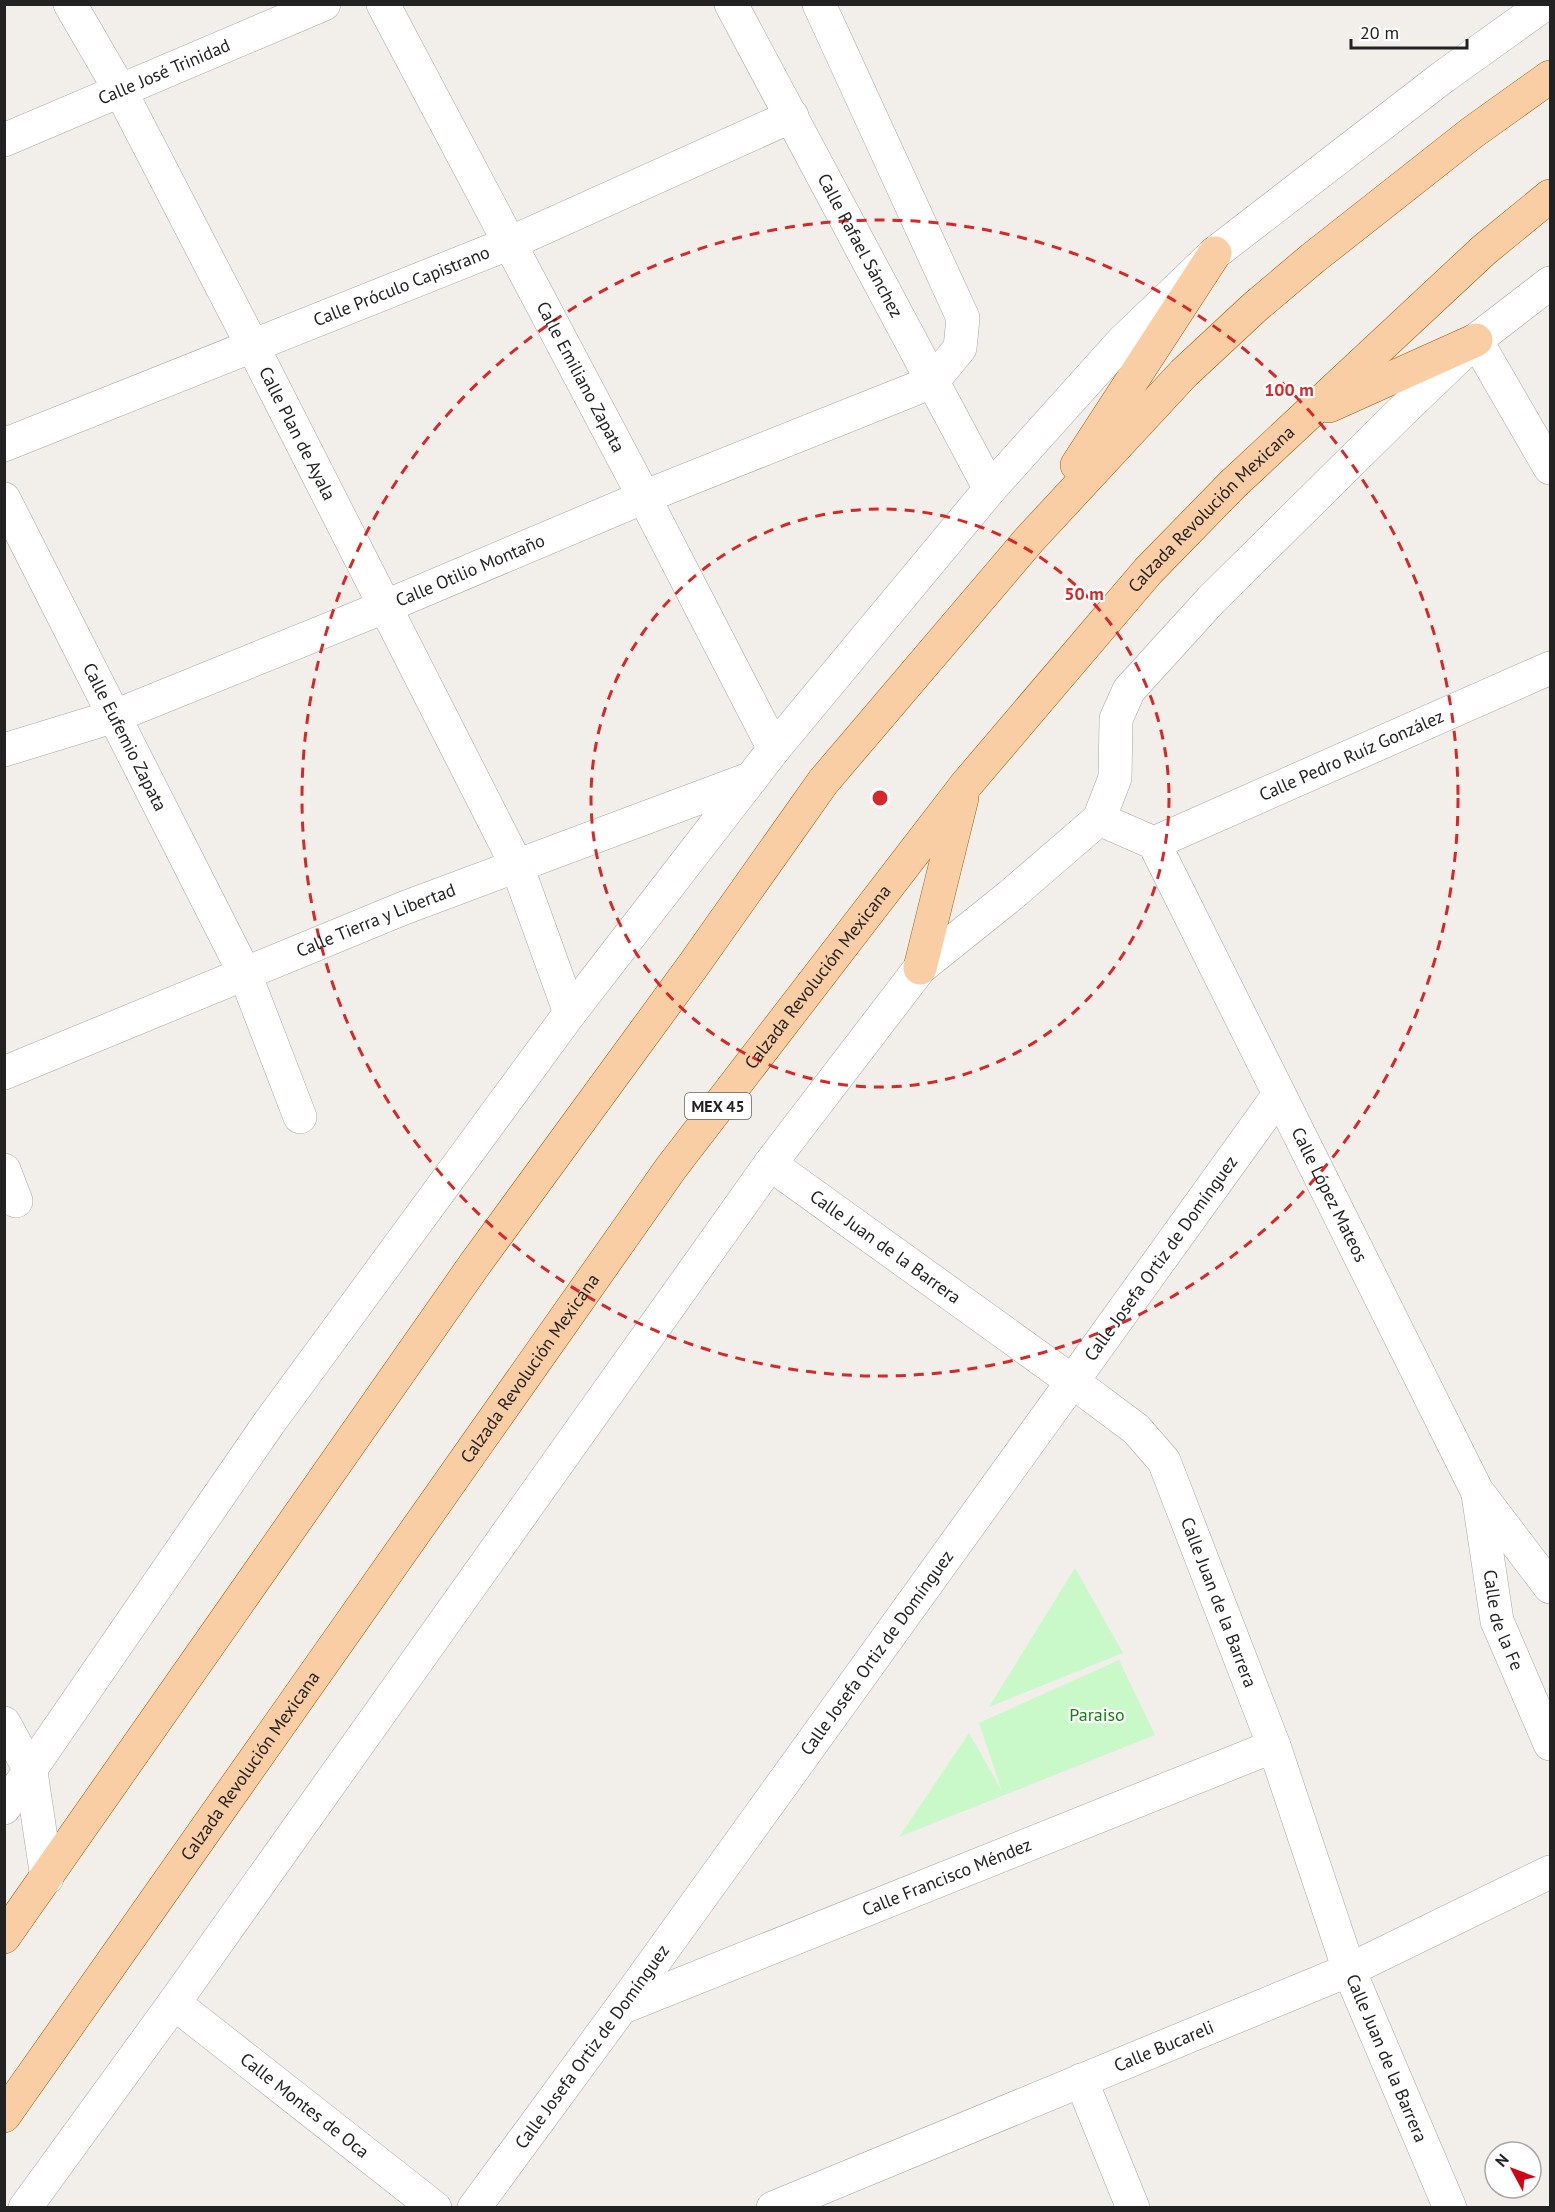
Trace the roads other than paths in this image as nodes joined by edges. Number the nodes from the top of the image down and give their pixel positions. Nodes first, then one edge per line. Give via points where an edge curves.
1 (70, 4) edge
2 (324, 4) edge
3 (383, 4) edge
4 (731, 4) edge
5 (819, 4) edge
6 (1545, 4) edge
7 (1551, 77) edge
8 (120, 90) junction
9 (792, 116) junction
10 (4, 140) edge
11 (1551, 196) edge
12 (510, 243) junction
13 (1215, 253) junction
14 (1551, 283) edge
15 (1476, 340) junction
16 (252, 345) junction
17 (932, 382) junction
18 (1303, 418) junction
19 (4, 445) edge
20 (1551, 468) edge
21 (990, 489) junction
22 (644, 497) junction
23 (4, 499) edge
24 (1029, 540) junction
25 (384, 607) junction
26 (1551, 668) edge
27 (115, 716) junction
28 (774, 748) junction
29 (4, 750) edge
30 (752, 778) junction
31 (965, 786) junction
32 (1099, 819) junction
33 (1154, 843) junction
34 (517, 866) junction
35 (920, 968) junction
36 (245, 974) junction
37 (570, 1013) junction
38 (4, 1072) edge
39 (1278, 1096) junction
40 (300, 1117) dead end
41 (770, 1164) junction
42 (4, 1170) edge
43 (16, 1201) dead end
44 (1073, 1382) junction
45 (1477, 1491) junction
46 (1551, 1587) edge
47 (4, 1723) edge
48 (1551, 1744) edge
49 (1274, 1746) junction
50 (31, 1772) junction
51 (4, 1808) edge
52 (1551, 1872) edge
53 (47, 1878) junction
54 (4, 1937) edge
55 (1349, 1970) junction
56 (174, 2003) junction
57 (621, 2008) junction
58 (1081, 2080) junction
59 (4, 2116) edge
60 (817, 2199) edge
61 (25, 2208) edge
62 (435, 2208) edge
63 (474, 2208) edge
64 (773, 2208) edge
65 (1133, 2208) edge
66 (1450, 2208) edge

1 - 8 street, Calle Plan de Ayala
2 - 8 street, Calle José Trinidad
3 - 12 street, Calle Emiliano Zapata
4 - 9 street, Calle Rafael Sánchez
5 - 17 street via 963,318 960,348
6 - 13 street via 1443,76
7 - 24 main road via 1473,132 1255,307 1184,373
8 - 10 street, Calle José Trinidad
8 - 16 street, Calle Plan de Ayala
9 - 12 street, Calle Próculo Capistrano
9 - 17 street, Calle Rafael Sánchez
11 - 18 main road, Calzada Revolución Mexicana / MEX 45 via 1484,250
12 - 16 street, Calle Próculo Capistrano
12 - 22 street, Calle Emiliano Zapata
13 - 21 street via 1122,342
13 - 24 main road
14 - 15 street
15 - 18 main road
15 - 20 street
15 - 32 street via 1211,600 1129,690 1116,719 1115,778
16 - 19 street, Calle Próculo Capistrano
16 - 25 street, Calle Plan de Ayala
17 - 21 street, Calle Rafael Sánchez
17 - 22 street, Calle Otilio Montaño
18 - 31 main road, Calzada Revolución Mexicana / MEX 45 via 1148,571
21 - 28 street
22 - 25 street, Calle Otilio Montaño
22 - 28 street, Calle Emiliano Zapata
23 - 27 street, Calle Eufemio Zapata
24 - 53 main road via 824,782 476,1264
25 - 27 street, Calle Otilio Montaño
25 - 34 street, Calle Plan de Ayala
26 - 33 street, Calle Pedro Ruíz González
27 - 29 street, Calle Otilio Montaño
27 - 36 street, Calle Eufemio Zapata
28 - 30 street
30 - 34 street, Calle Tierra y Libertad
30 - 37 street
31 - 35 main road
31 - 59 main road, Calzada Revolución Mexicana / MEX 45 via 671,1168
32 - 33 street
32 - 35 street
33 - 39 street, Calle López Mateos
34 - 36 street, Calle Tierra y Libertad
34 - 37 street, Calle Plan de Ayala
35 - 41 street
36 - 38 street, Calle Tierra y Libertad
36 - 40 street, Calle Eufemio Zapata
37 - 50 street via 269,1423
39 - 44 street, Calle Josefa Ortiz de Domínguez
39 - 45 street, Calle López Mateos
41 - 44 street, Calle Juan de la Barrera
41 - 56 street
42 - 43 street
44 - 49 street, Calle Juan de la Barrera via 1136,1429 1164,1461
44 - 57 street, Calle Josefa Ortiz de Domínguez
45 - 46 street, Calle López Mateos
45 - 48 street, Calle de la Fe via 1497,1621
47 - 50 street
49 - 55 street, Calle Juan de la Barrera
49 - 57 street, Calle Francisco Méndez
50 - 51 street
50 - 53 street
52 - 55 street, Calle Bucareli
53 - 54 main road
55 - 58 street, Calle Bucareli
55 - 66 street, Calle Juan de la Barrera
56 - 61 street
56 - 62 street, Calle Montes de Oca
57 - 63 street, Calle Josefa Ortiz de Domínguez
58 - 60 street, Calle Bucareli
58 - 65 street
60 - 64 street, Calle Bucareli

